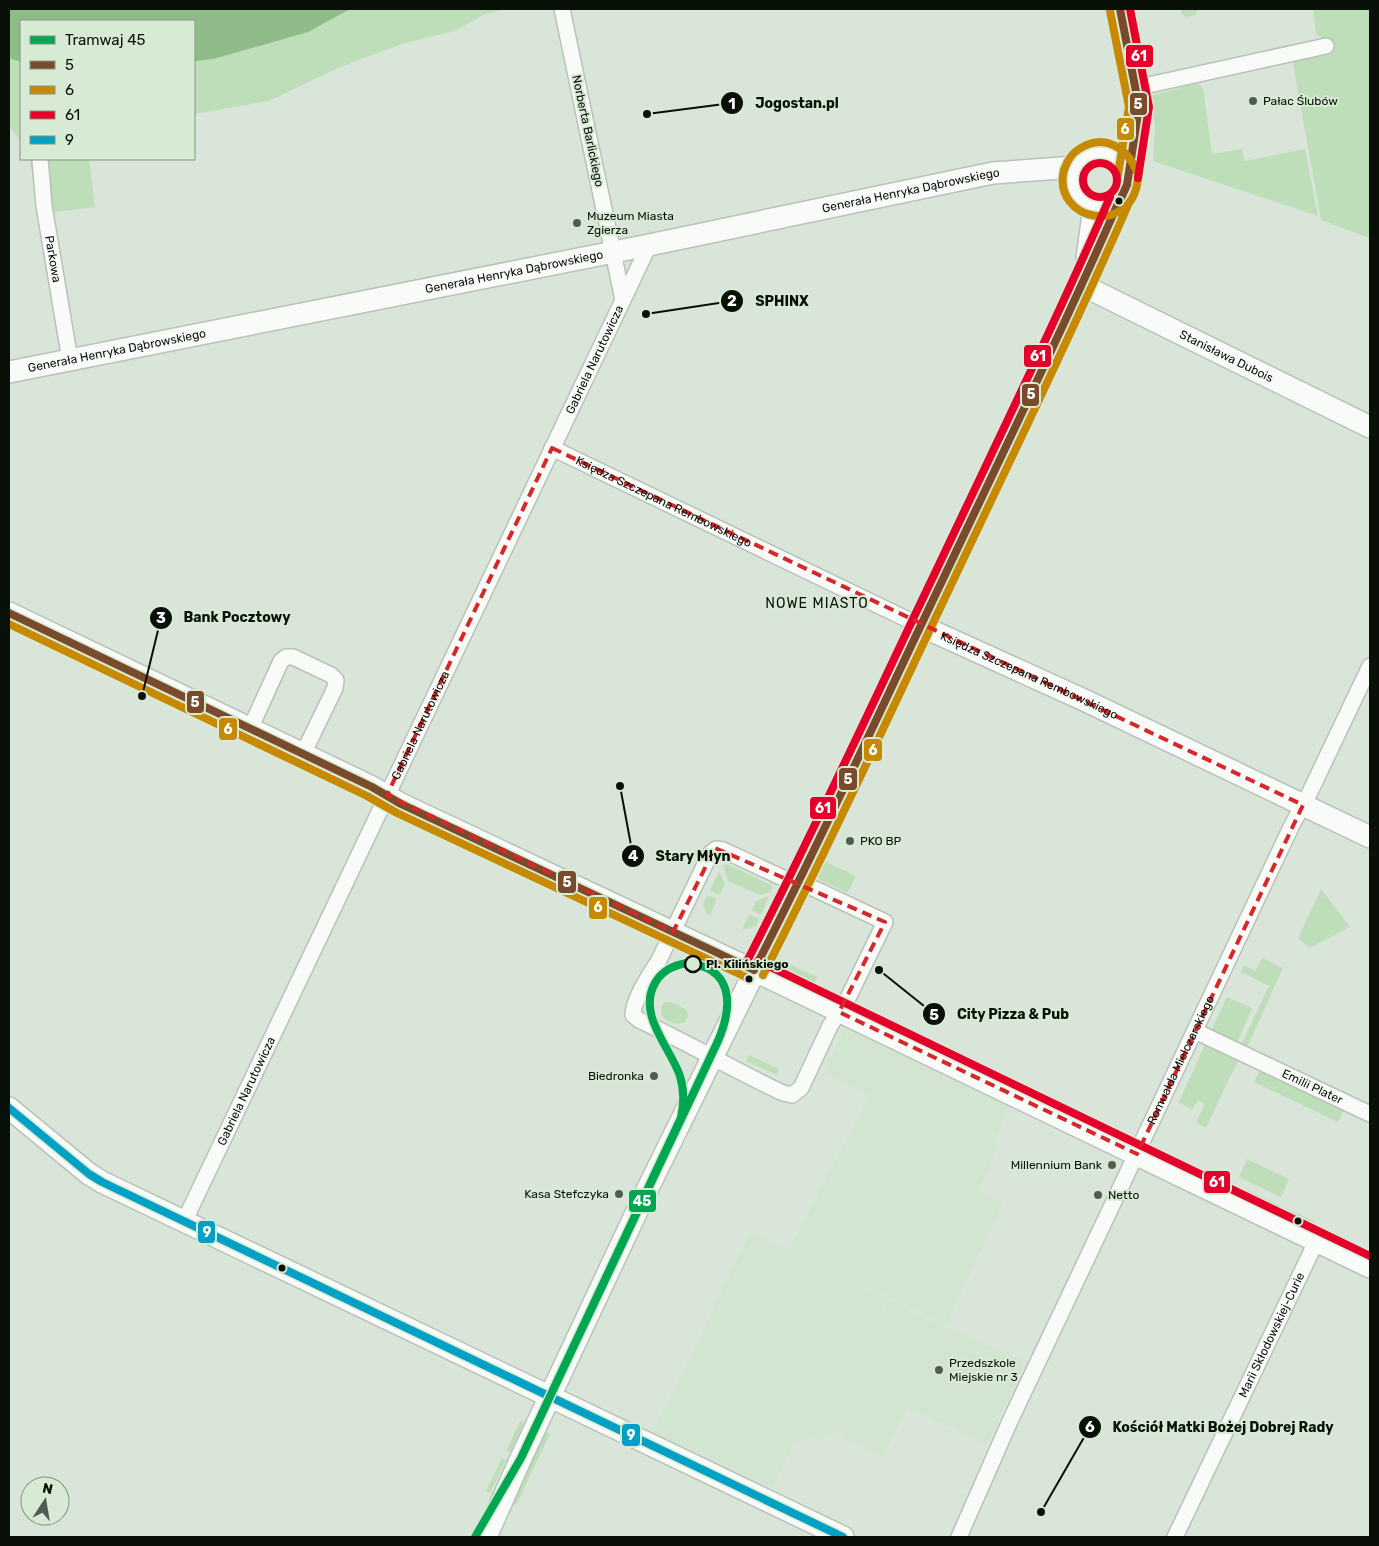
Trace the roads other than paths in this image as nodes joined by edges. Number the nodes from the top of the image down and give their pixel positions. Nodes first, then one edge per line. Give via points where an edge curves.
1 (562, 9) edge
2 (1120, 9) edge
3 (1326, 46) dead end
4 (1135, 88) junction
5 (1137, 116) junction
6 (1116, 157) junction
7 (40, 160) edge
8 (1074, 172) junction
9 (1128, 176) junction
10 (1119, 201) junction
11 (1094, 207) junction
12 (649, 245) junction
13 (613, 252) junction
14 (1082, 285) junction
15 (623, 300) junction
16 (70, 360) junction
17 (9, 372) edge
18 (1370, 427) edge
19 (552, 448) junction
20 (9, 614) edge
21 (921, 626) junction
22 (1370, 666) edge
23 (250, 729) junction
24 (302, 754) junction
25 (387, 795) junction
26 (1303, 805) junction
27 (1370, 837) edge
28 (798, 883) junction
29 (673, 932) junction
30 (754, 970) junction
31 (840, 1012) junction
32 (1195, 1031) junction
33 (712, 1058) junction
34 (9, 1108) edge
35 (1370, 1114) edge
36 (1137, 1154) junction
37 (184, 1222) junction
38 (1316, 1242) junction
39 (1370, 1267) edge
40 (549, 1397) junction
41 (486, 1537) edge
42 (843, 1537) edge
43 (959, 1537) edge
44 (1175, 1537) edge

1 - 13 street, Norberta Barlickiego
2 - 4 street
3 - 4 street
4 - 5 street via 1139,107
5 - 6 street
5 - 9 street
6 - 8 street via 1094,153 1084,158
6 - 9 street
7 - 16 street, Parkowa via 44,206
8 - 11 street via 1076,193 1086,204
8 - 12 street, Generała Henryka Dąbrowskiego via 1020,170 993,173
9 - 10 street via 1126,190
10 - 11 street
10 - 14 street
11 - 14 street
12 - 13 street, Generała Henryka Dąbrowskiego
12 - 15 street
13 - 15 street, Gabriela Narutowicza
13 - 16 street, Generała Henryka Dąbrowskiego
14 - 18 street, Stanisława Dubois
14 - 21 street
15 - 19 street, Gabriela Narutowicza
16 - 17 street, Generała Henryka Dąbrowskiego
19 - 21 street, Księdza Szczepana Rembowskiego
19 - 25 street, Gabriela Narutowicza
20 - 23 street
21 - 26 street, Księdza Szczepana Rembowskiego
21 - 28 street
22 - 26 street, Romualda Mielczarskiego
23 - 24 street
23 - 24 street via 281,661 286,657 293,657 331,675 336,680 335,688
24 - 25 street
25 - 29 street
25 - 37 street, Gabriela Narutowicza
26 - 27 street, Księdza Szczepana Rembowskiego
26 - 32 street, Romualda Mielczarskiego
28 - 29 street via 716,849 710,854
28 - 30 street
28 - 31 street via 884,922
29 - 30 street
29 - 33 street via 650,973 633,1015
30 - 31 street
30 - 33 street
31 - 33 street via 830,1026 801,1088 792,1095
31 - 36 street
32 - 35 street, Emilii Plater
32 - 36 street, Romualda Mielczarskiego
33 - 40 street
34 - 37 street via 90,1174
36 - 38 street
36 - 43 street, Romualda Mielczarskiego via 1010,1421
37 - 40 street
38 - 39 street
38 - 44 street, Marii Skłodowskiej-Curie
40 - 41 street
40 - 42 street

